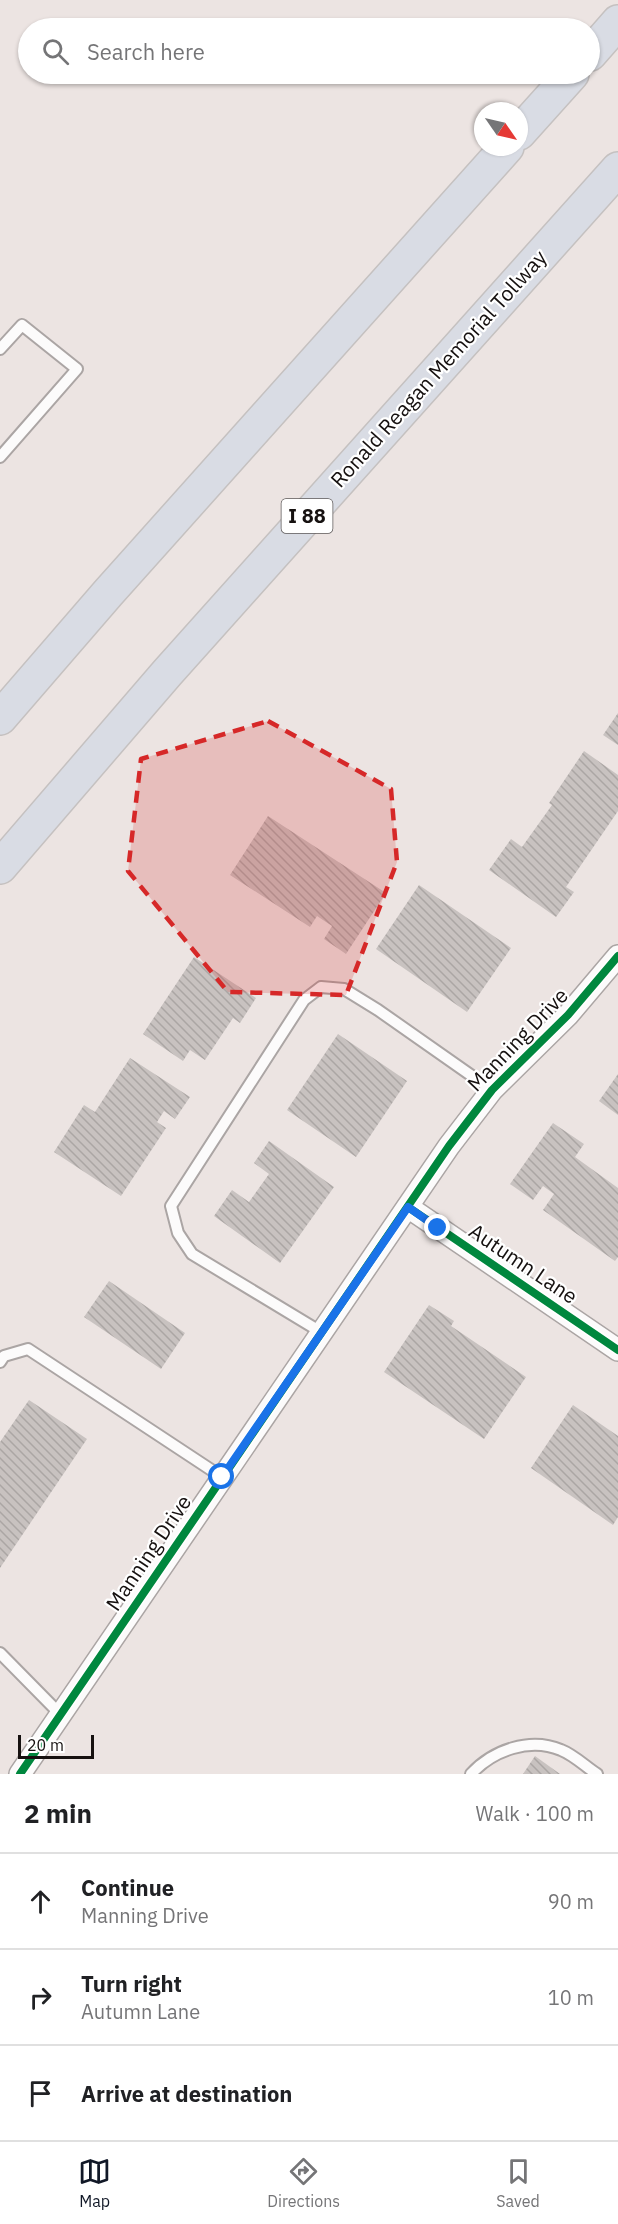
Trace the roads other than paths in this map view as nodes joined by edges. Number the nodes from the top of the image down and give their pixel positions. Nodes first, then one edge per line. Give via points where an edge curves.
1 (618, 22) edge
2 (600, 43) edge
3 (563, 84) edge
4 (528, 123) edge
5 (499, 156) edge
6 (618, 169) edge
7 (0, 349) edge
8 (0, 457) edge
9 (0, 718) edge
10 (0, 867) edge
11 (618, 956) edge
12 (492, 1090) junction
13 (408, 1207) junction
14 (321, 1332) junction
15 (618, 1350) edge
16 (0, 1362) edge
17 (222, 1477) junction
18 (0, 1653) edge
19 (61, 1715) junction
20 (20, 1774) edge
21 (471, 1774) edge
22 (597, 1774) edge

1 - 2 highway
3 - 4 highway
5 - 9 highway
6 - 10 highway, Ronald Reagan Memorial Tollway / I 88
7 - 8 lane via 22,325 77,369
11 - 12 street, Manning Drive via 568,1015
12 - 13 street, Manning Drive
12 - 14 lane via 344,989 321,987 304,1000 171,1206 178,1233 192,1254
13 - 14 street, Manning Drive
13 - 15 street, Autumn Lane
14 - 17 street, Manning Drive
16 - 17 lane via 4,1356 28,1349
17 - 19 street, Manning Drive
18 - 19 lane
19 - 20 street, Manning Drive
21 - 22 lane via 510,1747 536,1745 562,1750

